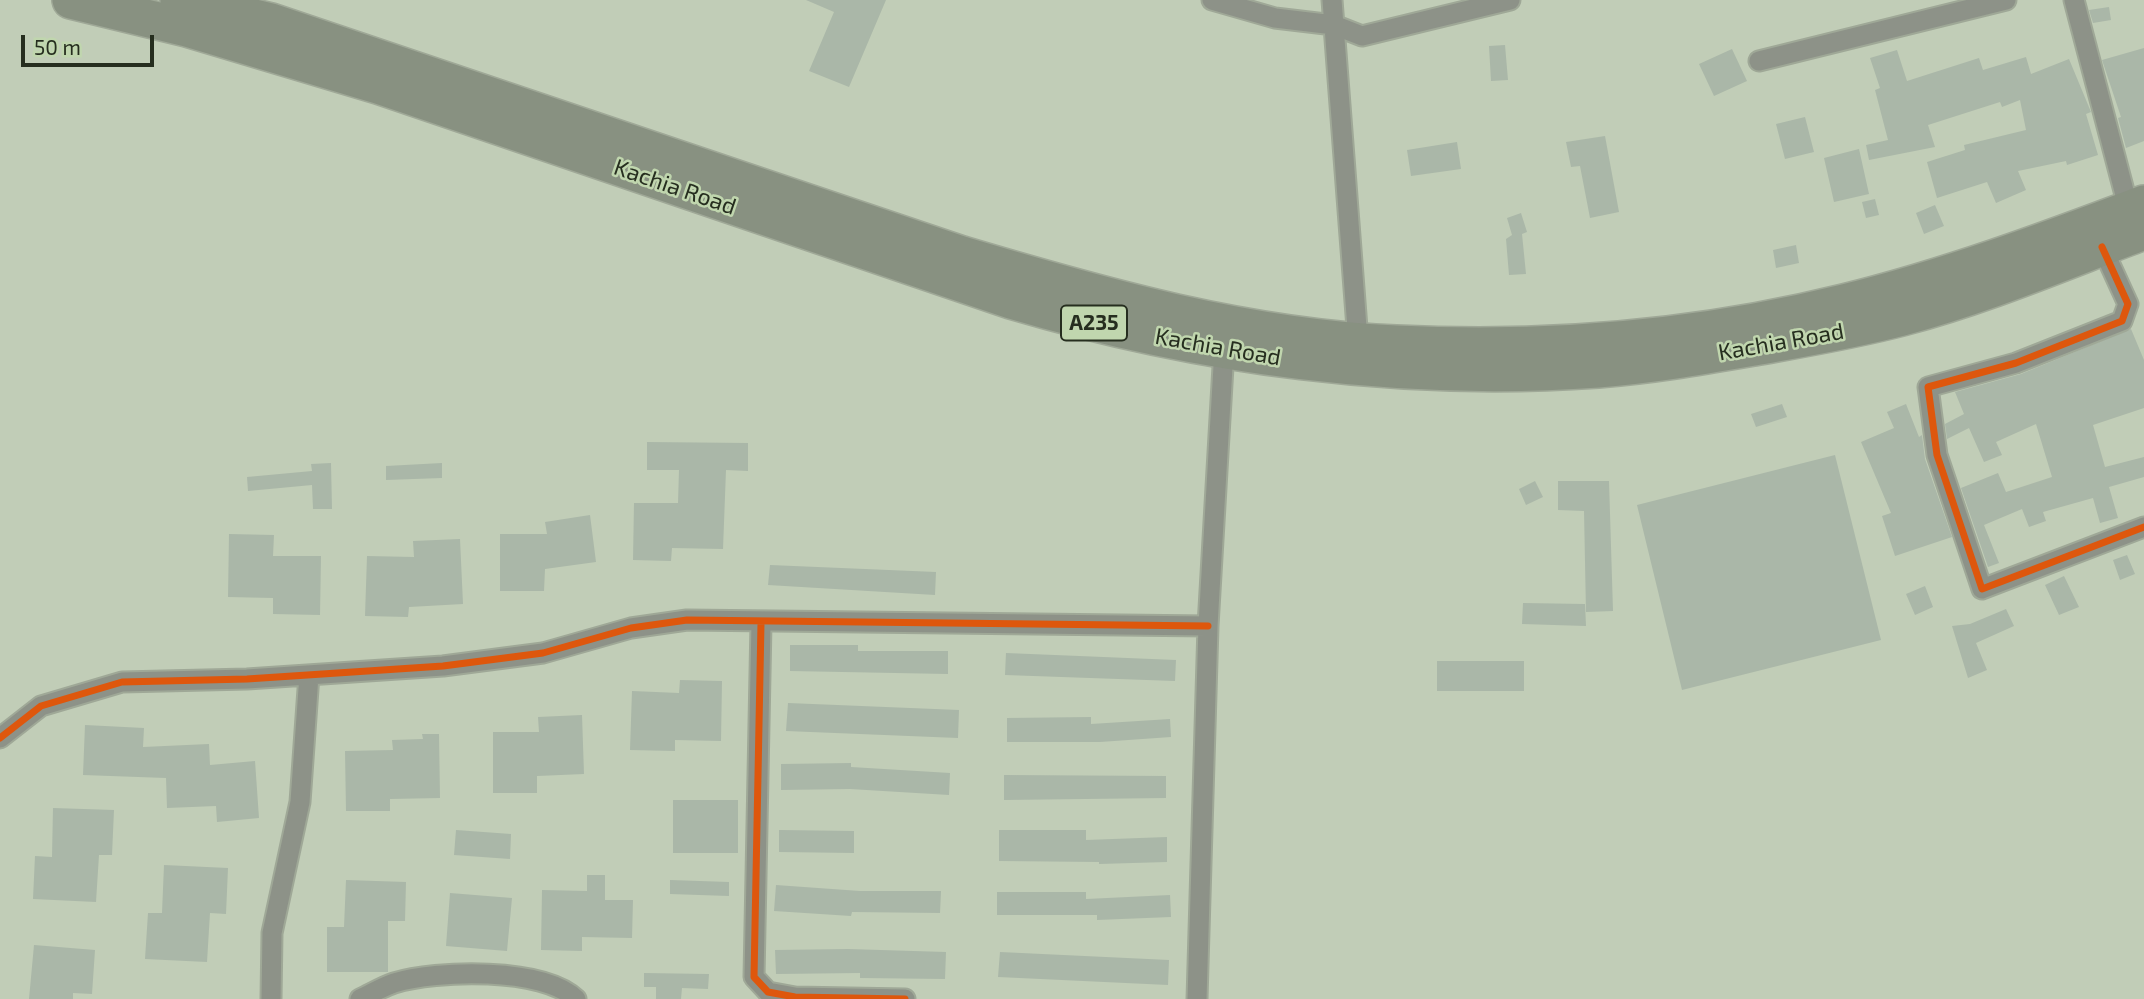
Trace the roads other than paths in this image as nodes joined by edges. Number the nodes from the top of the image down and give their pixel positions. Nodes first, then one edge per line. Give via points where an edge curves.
1 (71, 0) edge
2 (179, 0) edge
3 (1212, 0) edge
4 (1332, 0) edge
5 (1510, 0) edge
6 (2006, 0) edge
7 (2074, 0) edge
8 (222, 5) edge
9 (1334, 25) junction
10 (1759, 61) dead end
11 (2139, 215) edge
12 (2102, 247) junction
13 (1358, 341) junction
14 (1224, 349) junction
15 (2144, 527) edge
16 (761, 623) junction
17 (1208, 626) junction
18 (309, 675) junction
19 (0, 738) edge
20 (271, 999) edge
21 (360, 999) edge
22 (576, 999) edge
23 (905, 999) edge
24 (1198, 999) edge

1 - 14 highway, Kachia Road / A235 via 187,28 378,85 1011,300 1076,319
2 - 8 highway, Kachia Road / A235
3 - 9 street via 1275,18
4 - 9 street
5 - 9 street via 1362,36
6 - 10 street
7 - 11 street
8 - 13 highway, Kachia Road / A235 via 1035,277 1208,319
9 - 13 street
11 - 12 highway, Kachia Road / A235
11 - 13 highway, Kachia Road / A235 via 1909,285 1762,320 1611,340 1455,345
12 - 14 highway, Kachia Road / A235 via 1901,317 1675,361 1597,369 1437,372 1292,360
12 - 15 street via 2128,304 2122,321 2016,363 1928,387 1937,455 1982,589
14 - 17 street
16 - 17 street
16 - 18 street via 687,620 631,628 543,653 443,666
16 - 23 street via 754,977 768,992 795,997
17 - 24 street
18 - 19 street via 122,682 40,706
18 - 20 street via 300,802 272,933
21 - 22 street via 395,983 460,974 534,979

